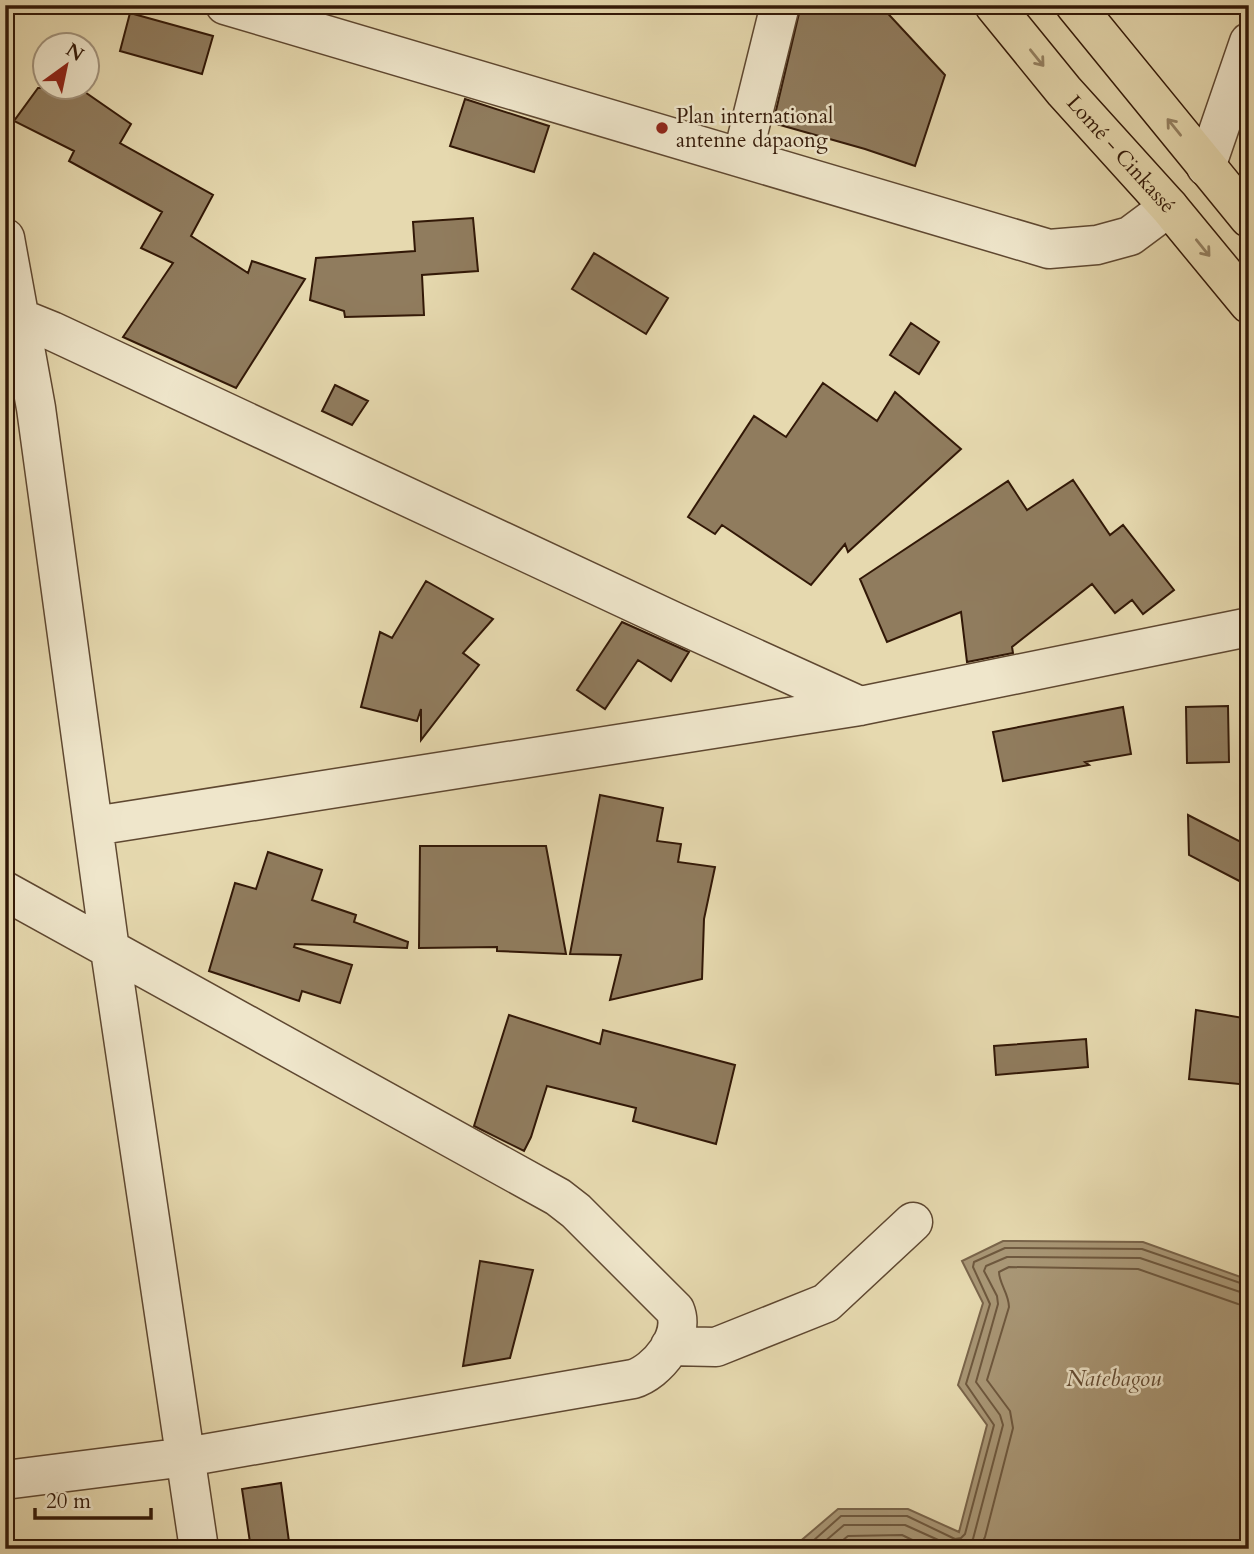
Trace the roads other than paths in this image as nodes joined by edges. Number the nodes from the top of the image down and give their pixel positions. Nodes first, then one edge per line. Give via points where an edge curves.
1 (225, 5) edge
2 (780, 5) edge
3 (994, 5) edge
4 (1074, 5) edge
5 (1249, 42) edge
6 (742, 158) junction
7 (1206, 167) junction
8 (1169, 206) junction
9 (1249, 218) edge
10 (5, 238) edge
11 (1249, 304) edge
12 (12, 314) edge
13 (1249, 627) edge
14 (860, 706) junction
15 (94, 826) junction
16 (5, 891) edge
17 (110, 950) junction
18 (913, 1222) dead end
19 (670, 1346) junction
20 (186, 1457) junction
21 (5, 1480) edge
22 (199, 1549) edge

1 - 6 street
2 - 6 street
3 -> 8 highway, Lomé - Cinkassé via 1064,91
7 -> 4 highway
5 - 7 street
6 - 8 street via 1049,249 1097,245 1130,236
7 - 8 highway
7 - 9 highway
8 -> 11 highway, Lomé - Cinkassé
10 - 12 street
12 - 14 street
12 - 15 street via 36,408
13 - 14 street
14 - 15 street
15 - 17 street
16 - 17 street
17 - 19 street via 558,1197 675,1310 679,1322
17 - 20 street
18 - 19 street via 826,1303 716,1347
19 - 20 street via 652,1370 633,1379
20 - 21 street
20 - 22 street

